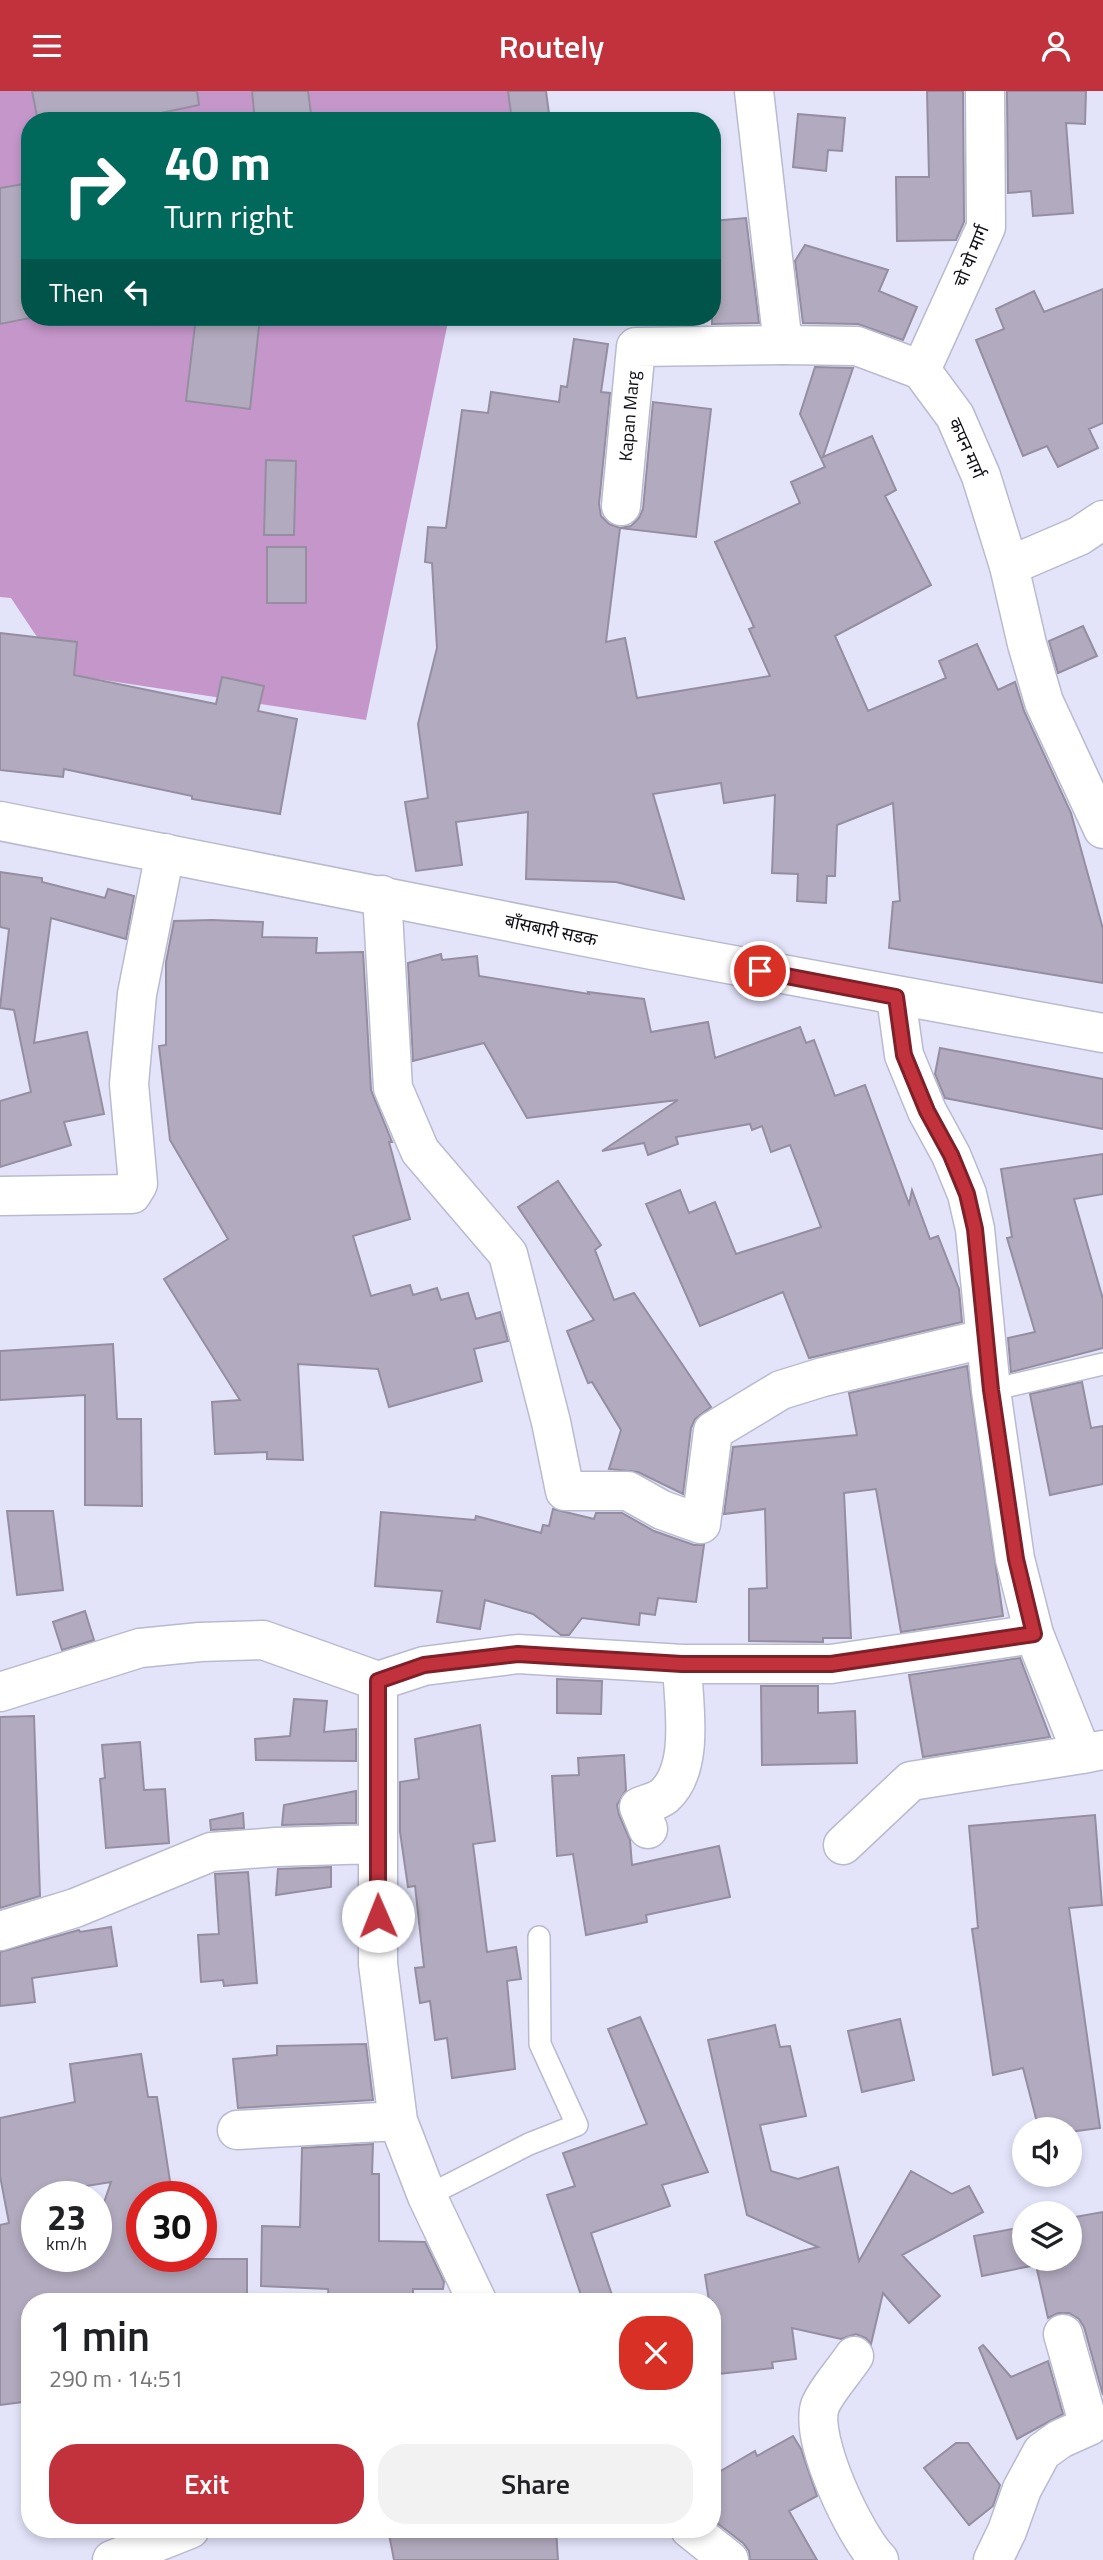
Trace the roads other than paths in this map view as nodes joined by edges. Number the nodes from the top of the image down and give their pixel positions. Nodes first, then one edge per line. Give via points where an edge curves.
1 (754, 91) edge
2 (985, 91) edge
3 (783, 345) junction
4 (921, 370) junction
5 (621, 506) dead end
6 (1103, 520) edge
7 (1009, 566) junction
8 (0, 821) edge
9 (1103, 828) edge
10 (166, 853) junction
11 (382, 895) junction
12 (896, 997) junction
13 (1103, 1033) edge
14 (0, 1196) edge
15 (984, 1339) junction
16 (1103, 1364) edge
17 (991, 1390) junction
18 (1034, 1634) junction
19 (682, 1664) junction
20 (378, 1681) junction
21 (0, 1692) edge
22 (1097, 1754) edge
23 (648, 1829) dead end
24 (377, 1845) junction
25 (843, 1845) dead end
26 (0, 1931) edge
27 (539, 1937) dead end
28 (398, 2121) junction
29 (237, 2130) dead end
30 (427, 2196) junction
31 (473, 2293) edge
32 (1063, 2334) dead end
33 (854, 2356) dead end
34 (167, 2538) edge
35 (701, 2538) edge
36 (112, 2560) edge
37 (729, 2560) edge
38 (879, 2560) edge
39 (993, 2560) edge

1 - 3 street
2 - 4 street, चो यो मार्ग via 986,227
3 - 4 street via 857,346
3 - 5 street, Kapan Marg via 636,348
4 - 7 street, कपन मार्ग via 955,416 981,476
6 - 7 street via 1079,536
7 - 9 street, कपन मार्ग via 1044,702
8 - 10 street, बाँसबारी सडक
10 - 11 street, बाँसबारी सडक
10 - 14 street via 137,994 129,1084 138,1185 132,1194
11 - 12 street, बाँसबारी सडक
11 - 15 street via 393,1088 420,1151 508,1254 565,1491 628,1491 701,1524 713,1431 781,1390
12 - 13 street, बाँसबारी सडक
12 - 15 street via 904,1055 967,1194 975,1229
15 - 17 street
16 - 17 lane
17 - 18 street via 1016,1559
18 - 19 street via 831,1664
18 - 22 street
19 - 20 street via 518,1654 424,1665
19 - 23 street via 685,1760 663,1797 639,1807
20 - 21 street via 263,1640 140,1649
20 - 24 street
22 - 25 street via 911,1781
24 - 26 street via 211,1852 75,1908
24 - 28 street via 378,1964
27 - 30 lane via 540,2044 578,2125 529,2144
28 - 29 street
28 - 30 street
30 - 31 street
32 - 39 street via 1089,2426 1042,2452
33 - 38 street via 820,2406 819,2431 841,2500
34 - 36 street
35 - 37 street

